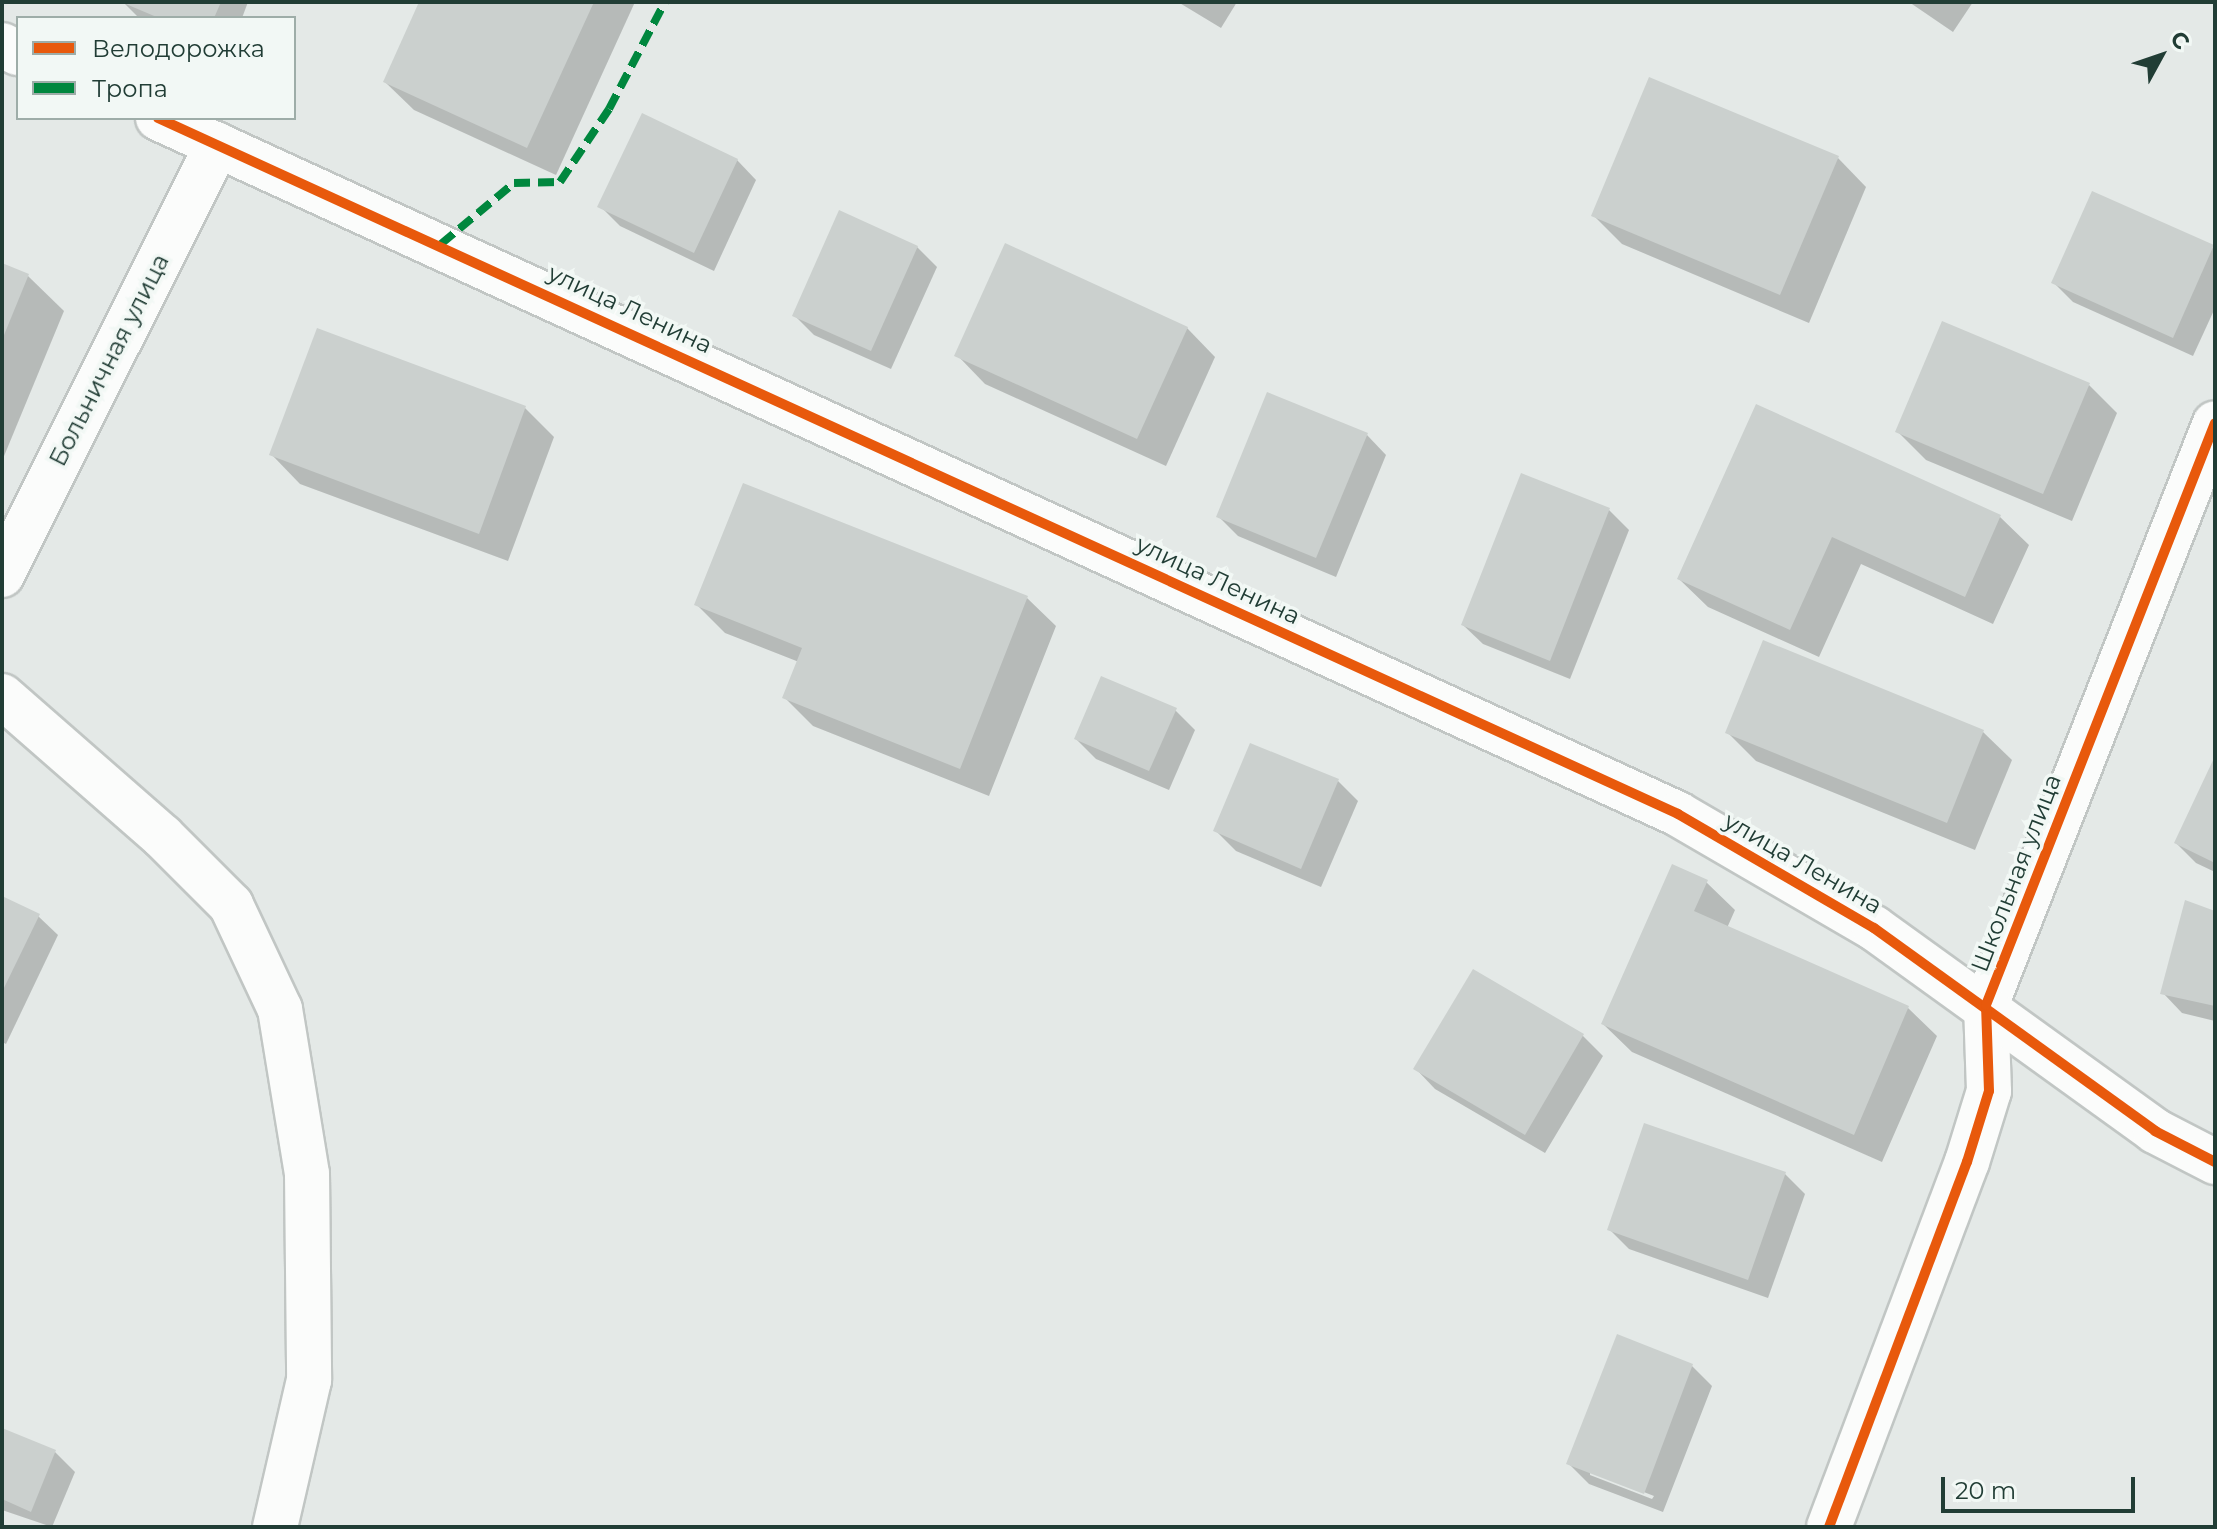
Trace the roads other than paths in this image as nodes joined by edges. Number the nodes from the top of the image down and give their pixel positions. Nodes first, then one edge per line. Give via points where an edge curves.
1 (162, 120) edge
2 (217, 145) junction
3 (2215, 423) edge
4 (2, 575) edge
5 (2, 696) edge
6 (1986, 1005) junction
7 (2215, 1162) edge
8 (275, 1527) edge
9 (1829, 1527) edge

1 - 2 street, улица Ленина
2 - 4 street, Больничная улица
2 - 6 street, улица Ленина via 1678,814 1874,928
3 - 6 street, Школьная улица
5 - 8 street via 162,836 231,905 280,1009 307,1174 309,1380
6 - 7 street, улица Ленина via 2155,1131
6 - 9 street, Школьная улица via 1989,1091

